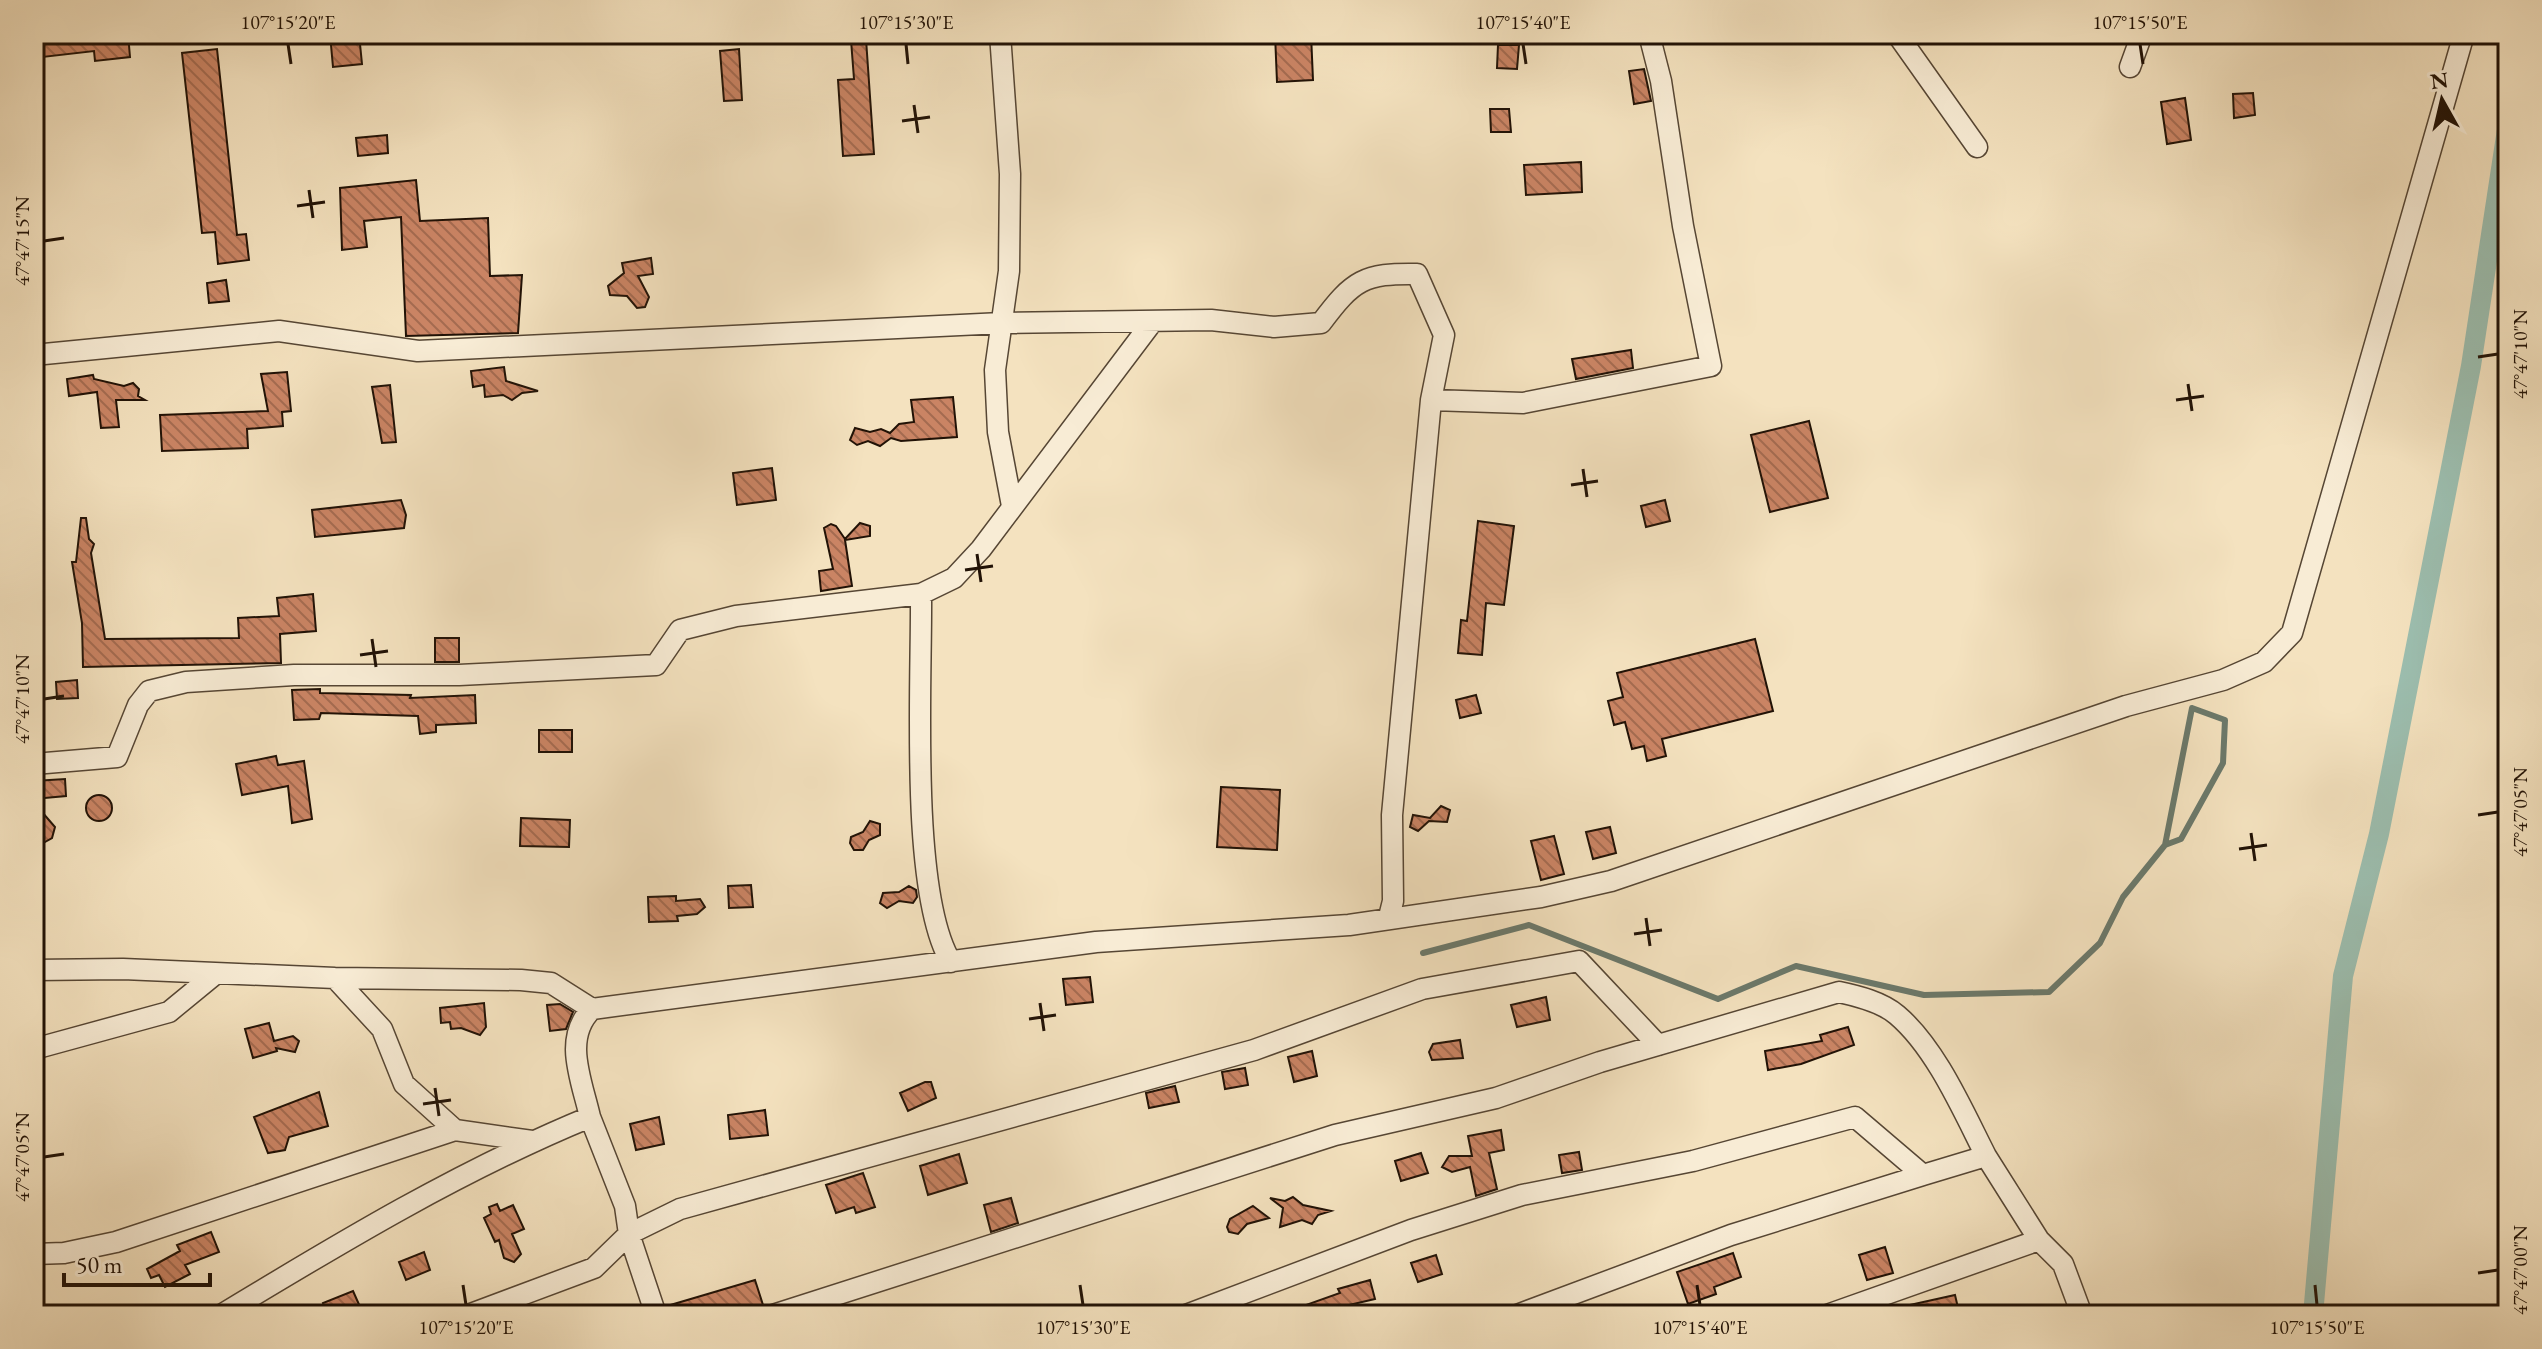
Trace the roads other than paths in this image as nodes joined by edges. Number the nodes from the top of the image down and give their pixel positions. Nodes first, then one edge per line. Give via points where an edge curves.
1 (1000, 34) edge
2 (1649, 34) edge
3 (1897, 34) edge
4 (2142, 34) edge
5 (2464, 34) edge
6 (2130, 67) dead end
7 (1977, 147) dead end
8 (1211, 320) junction
9 (1002, 323) junction
10 (34, 355) edge
11 (1431, 400) junction
12 (1012, 506) junction
13 (921, 594) junction
14 (34, 764) edge
15 (1389, 917) junction
16 (951, 962) junction
17 (34, 970) edge
18 (214, 975) junction
19 (335, 978) junction
20 (592, 1009) junction
21 (1658, 1045) junction
22 (34, 1049) edge
23 (590, 1117) junction
24 (455, 1130) junction
25 (532, 1141) junction
26 (1986, 1156) junction
27 (1923, 1175) junction
28 (629, 1234) junction
29 (2039, 1240) junction
30 (34, 1254) edge
31 (221, 1315) edge
32 (468, 1315) edge
33 (656, 1315) edge
34 (773, 1315) edge
35 (1186, 1315) edge
36 (1517, 1315) edge
37 (1827, 1315) edge
38 (2082, 1315) edge

1 - 9 street via 1010,174 1009,271
2 - 11 street via 1711,366 1523,403
3 - 7 street
4 - 6 street
5 - 15 street via 2292,633 2264,662 2223,680 2126,706 1611,881 1541,897
8 - 9 street
8 - 11 street via 1274,327 1321,323 1343,292 1377,274 1417,274 1444,335
8 - 12 street via 1153,321
9 - 10 street via 418,351 279,331
9 - 12 street via 995,370 998,432
11 - 15 street via 1392,815
12 - 13 street via 954,578
13 - 14 street via 736,616 680,630 656,665 186,682 149,691 117,757
13 - 16 street via 923,806 931,905 941,946
15 - 16 street via 1349,925 1096,942
16 - 20 street
17 - 18 street
18 - 19 street
18 - 22 street via 169,1012
19 - 20 street via 551,983
19 - 24 street via 382,1029 404,1084
20 - 23 street via 581,1020 574,1046
21 - 26 street via 1839,992 1863,997 1896,1014 1944,1074
21 - 28 street via 1579,961 1540,967 1422,989 1254,1050 680,1209
21 - 34 street via 1496,1098 1335,1135
23 - 25 street
23 - 28 street via 625,1206
24 - 25 street
24 - 30 street via 116,1242
25 - 31 street via 335,1246
26 - 27 street
26 - 29 street
27 - 35 street via 1860,1119 1851,1118 1693,1161 1522,1195 1411,1230
27 - 36 street via 1731,1235
28 - 32 street via 594,1268
28 - 33 street
29 - 37 street
29 - 38 street via 2063,1264

